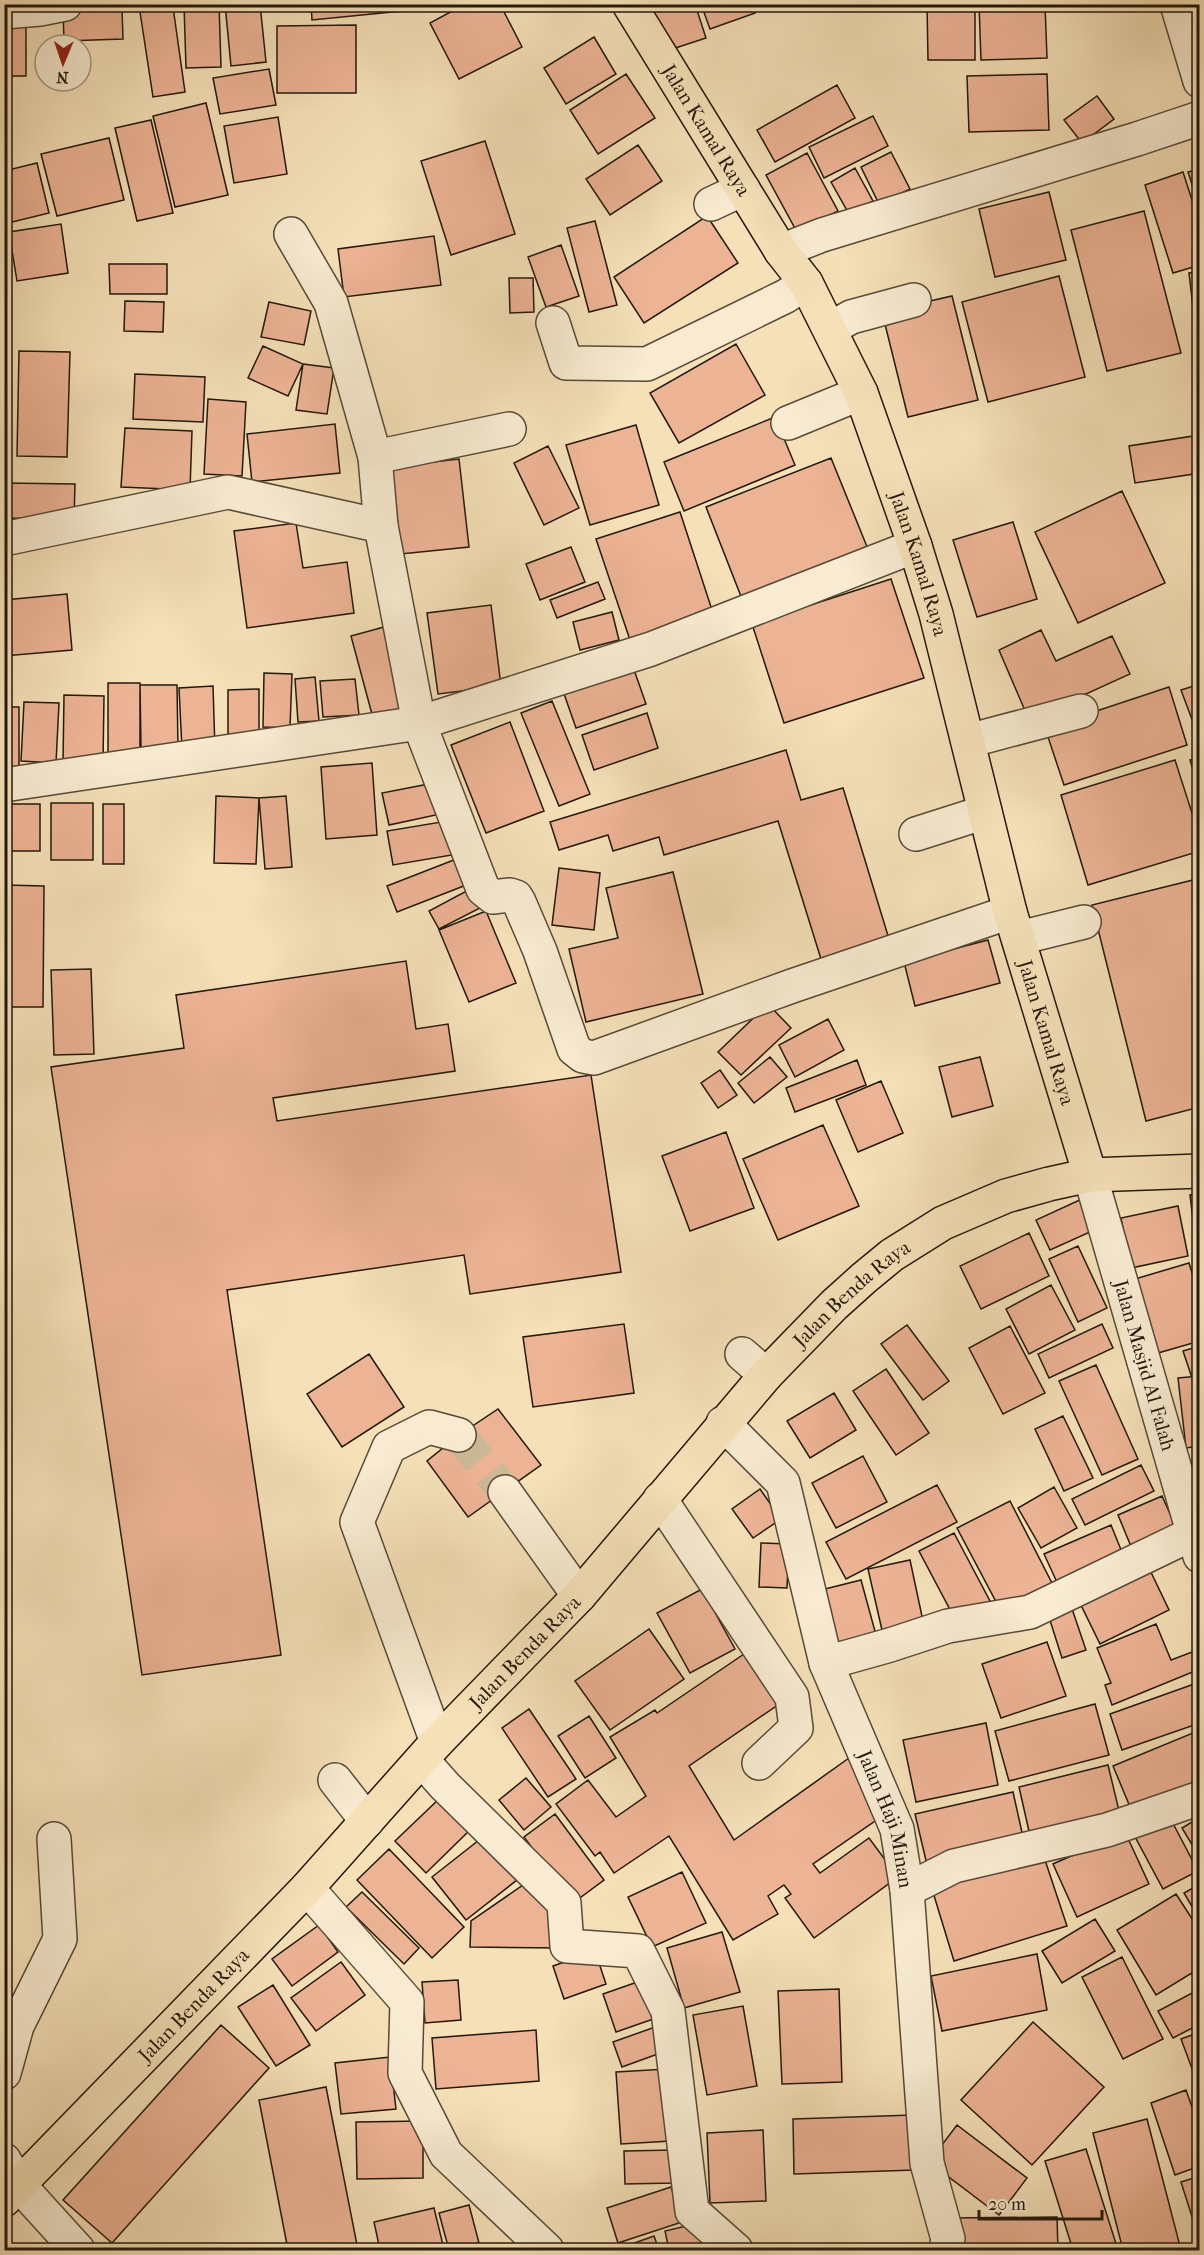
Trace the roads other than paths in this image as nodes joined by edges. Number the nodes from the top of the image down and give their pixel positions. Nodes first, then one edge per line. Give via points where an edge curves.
1 (65, 4) edge
2 (629, 4) edge
3 (1178, 4) edge
4 (4, 12) edge
5 (1200, 81) edge
6 (1200, 118) edge
7 (743, 189) junction
8 (711, 204) dead end
9 (291, 234) dead end
10 (781, 250) junction
11 (806, 283) junction
12 (914, 300) dead end
13 (553, 323) dead end
14 (830, 329) junction
15 (861, 393) junction
16 (788, 423) dead end
17 (509, 429) dead end
18 (375, 457) junction
19 (381, 526) junction
20 (4, 539) edge
21 (915, 546) junction
22 (1081, 711) dead end
23 (419, 723) junction
24 (968, 741) junction
25 (4, 785) edge
26 (985, 812) junction
27 (916, 834) dead end
28 (1076, 914) dead end
29 (1014, 923) junction
30 (1200, 1171) edge
31 (1090, 1175) junction
32 (723, 1424) junction
33 (459, 1435) tunnel mouth
34 (505, 1492) tunnel mouth
35 (660, 1499) junction
36 (1196, 1545) edge
37 (579, 1596) junction
38 (826, 1663) junction
39 (430, 1742) junction
40 (759, 1763) dead end
41 (1200, 1798) edge
42 (54, 1839) dead end
43 (308, 1888) junction
44 (907, 1890) junction
45 (4, 2073) edge
46 (9, 2182) edge
47 (78, 2250) edge
48 (547, 2250) edge
49 (735, 2250) edge
50 (946, 2250) edge

1 - 4 street
2 - 7 main road, Jalan Kamal Raya
3 - 5 street
6 - 10 street
7 - 8 street
7 - 10 main road, Jalan Kamal Raya
9 - 18 street via 331,303
10 - 11 main road, Jalan Kamal Raya
11 - 13 street via 647,364 566,363
11 - 14 main road, Jalan Kamal Raya
12 - 14 street via 851,317
14 - 15 main road, Jalan Kamal Raya
15 - 16 street
15 - 21 main road, Jalan Kamal Raya
17 - 18 street
18 - 19 street
19 - 20 street via 228,492
19 - 23 street
21 - 23 street via 651,649
21 - 24 main road, Jalan Kamal Raya
22 - 24 street
23 - 25 street
23 - 29 street via 483,889 493,897 510,895 519,902 574,1049 583,1056 594,1058 792,986
24 - 26 main road, Jalan Kamal Raya
26 - 27 street
26 - 29 main road, Jalan Kamal Raya
28 - 29 street
29 - 31 main road, Jalan Kamal Raya
30 - 31 main road, Jalan Benda Raya
31 - 32 main road, Jalan Benda Raya via 1006,1196 963,1214 891,1255 834,1305 754,1365
31 - 36 street, Jalan Masjid Al Falah
32 - 35 main road, Jalan Benda Raya
32 - 38 street, Jalan Haji Minan via 783,1483
33 - 39 street via 429,1427 389,1447 357,1522 411,1671
34 - 37 street
35 - 37 main road, Jalan Benda Raya
35 - 40 street via 792,1697 796,1728
36 - 38 street via 1030,1612 948,1626
37 - 39 main road, Jalan Benda Raya
38 - 44 street, Jalan Haji Minan via 897,1829
39 - 43 main road, Jalan Benda Raya via 349,1798
39 - 49 street via 445,1786 564,1904 567,1946 638,1951 668,2011 692,2211
41 - 44 street via 1107,1830 954,1866
42 - 45 street via 60,1939 17,2026
43 - 46 main road, Jalan Benda Raya
43 - 48 street via 406,2002 405,2073 446,2154
44 - 50 street, Jalan Haji Minan via 927,2163 948,2239
46 - 47 street

